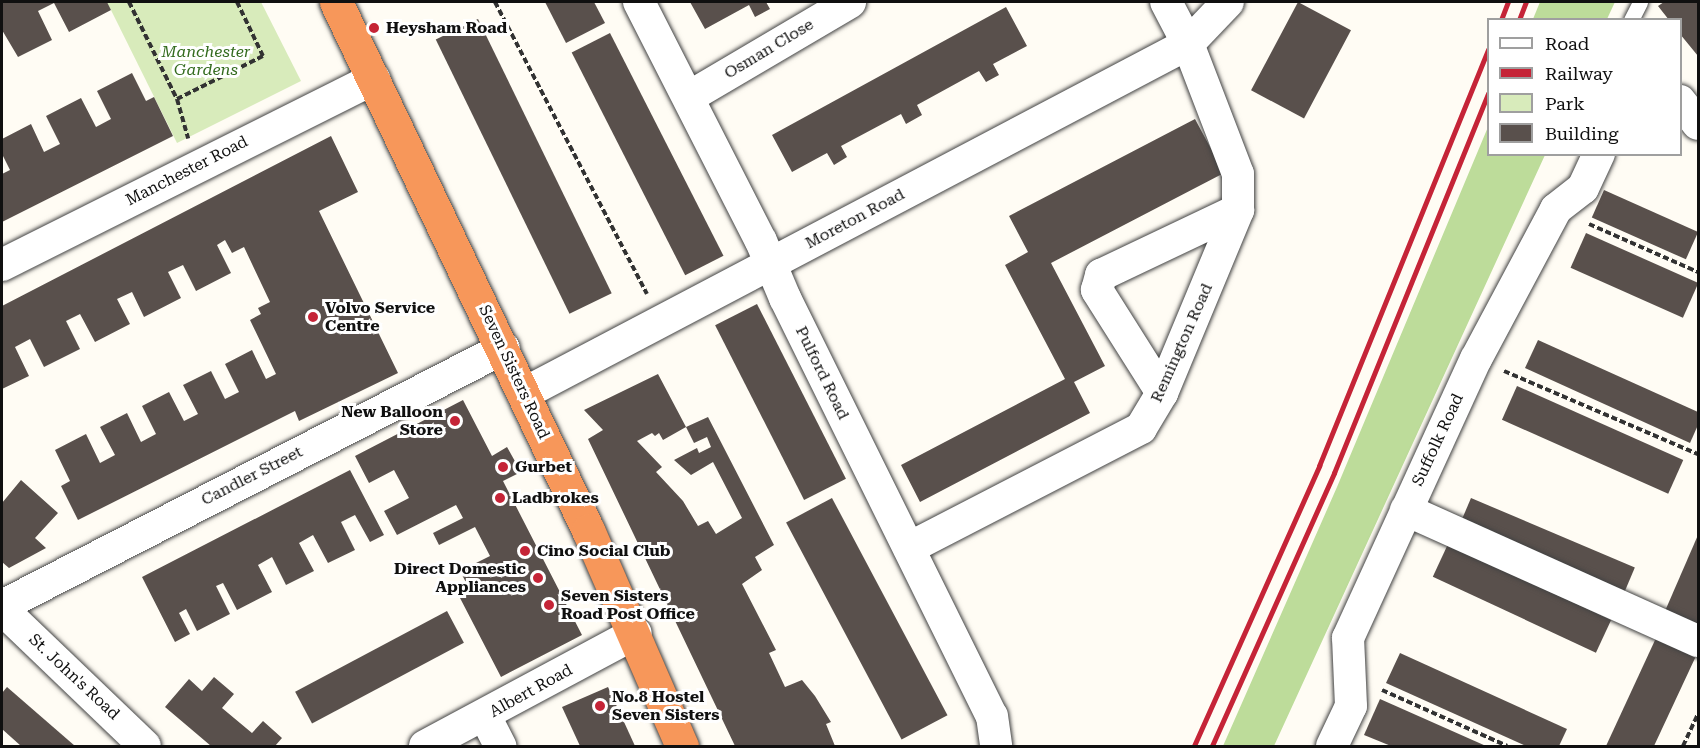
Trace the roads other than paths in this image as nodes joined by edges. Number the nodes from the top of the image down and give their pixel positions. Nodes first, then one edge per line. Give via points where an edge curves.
1 (336, 2) edge
2 (639, 2) edge
3 (850, 2) edge
4 (1166, 2) edge
5 (1228, 2) edge
6 (1640, 2) edge
7 (1632, 18) edge
8 (1188, 44) junction
9 (374, 79) junction
10 (689, 97) junction
11 (1682, 104) edge
12 (1698, 124) edge
13 (1598, 156) edge
14 (1238, 210) junction
15 (771, 264) junction
16 (2, 265) edge
17 (504, 348) junction
18 (1162, 393) junction
19 (523, 394) junction
20 (1406, 510) junction
21 (909, 548) junction
22 (2, 608) edge
23 (636, 633) junction
24 (1698, 641) edge
25 (485, 716) junction
26 (145, 747) edge
27 (425, 747) edge
28 (500, 747) edge
29 (682, 747) edge
30 (996, 747) edge
31 (1332, 747) edge

1 - 9 highway, Seven Sisters Road
2 - 10 street, Pulford Road
3 - 10 street, Osman Close
4 - 8 street, Remington Road
5 - 8 street, Moreton Road
6 - 7 lane
8 - 14 street, Remington Road via 1238,174
8 - 15 street, Moreton Road
9 - 16 street, Manchester Road
9 - 17 highway, Seven Sisters Road
10 - 15 street, Pulford Road
11 - 12 street
13 - 20 street, Suffolk Road via 1583,188 1556,209 1476,359
14 - 18 street, Remington Road
14 - 18 street via 1101,274 1097,290
15 - 19 street, Moreton Road
15 - 21 street, Pulford Road
17 - 19 highway, Seven Sisters Road
17 - 22 street, Candler Street
18 - 21 street, Remington Road via 1141,428
19 - 23 highway, Seven Sisters Road
20 - 24 street
20 - 31 street, Suffolk Road via 1348,638 1351,706
21 - 30 street, Pulford Road via 992,716
22 - 26 street, St. John's Road
23 - 25 street, Albert Road
23 - 29 highway, Seven Sisters Road
25 - 27 street, Albert Road
25 - 28 street

